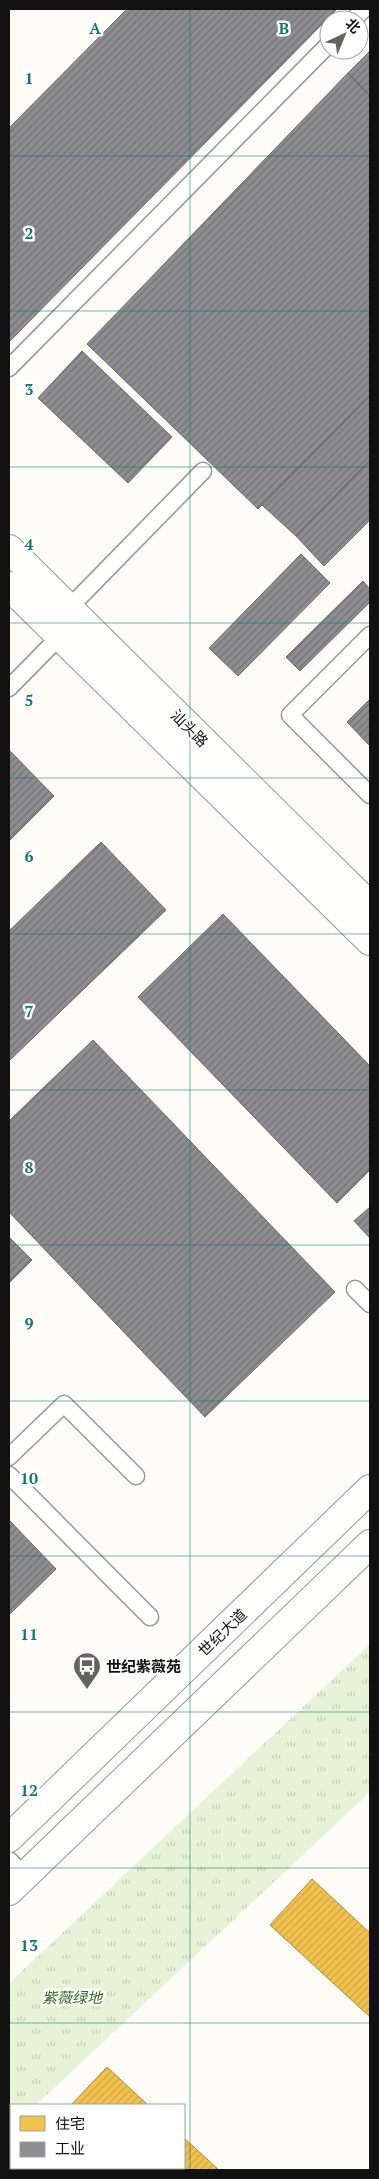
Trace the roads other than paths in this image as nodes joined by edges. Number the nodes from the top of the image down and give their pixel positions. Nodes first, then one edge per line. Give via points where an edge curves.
1 (319, 54) edge
2 (9, 368) edge
3 (203, 471) dead end
4 (9, 549) edge
5 (9, 586) edge
6 (69, 621) junction
7 (370, 635) edge
8 (9, 688) edge
9 (370, 795) edge
10 (370, 906) edge
11 (370, 941) edge
12 (355, 1289) dead end
13 (370, 1304) edge
14 (9, 1457) edge
15 (9, 1475) edge
16 (136, 1476) dead end
17 (370, 1489) edge
18 (370, 1544) edge
19 (150, 1617) dead end
20 (9, 1838) edge
21 (14, 1876) edge

1 - 2 lane
3 - 6 lane
4 - 6 street, 汕头路
5 - 6 street, 汕头路
6 - 8 lane
6 - 10 street, 汕头路
6 - 11 street, 汕头路
7 - 9 lane via 290,715
12 - 13 lane
14 - 16 lane via 64,1404
15 - 19 lane
17 - 20 street, 世纪大道
18 - 21 street

